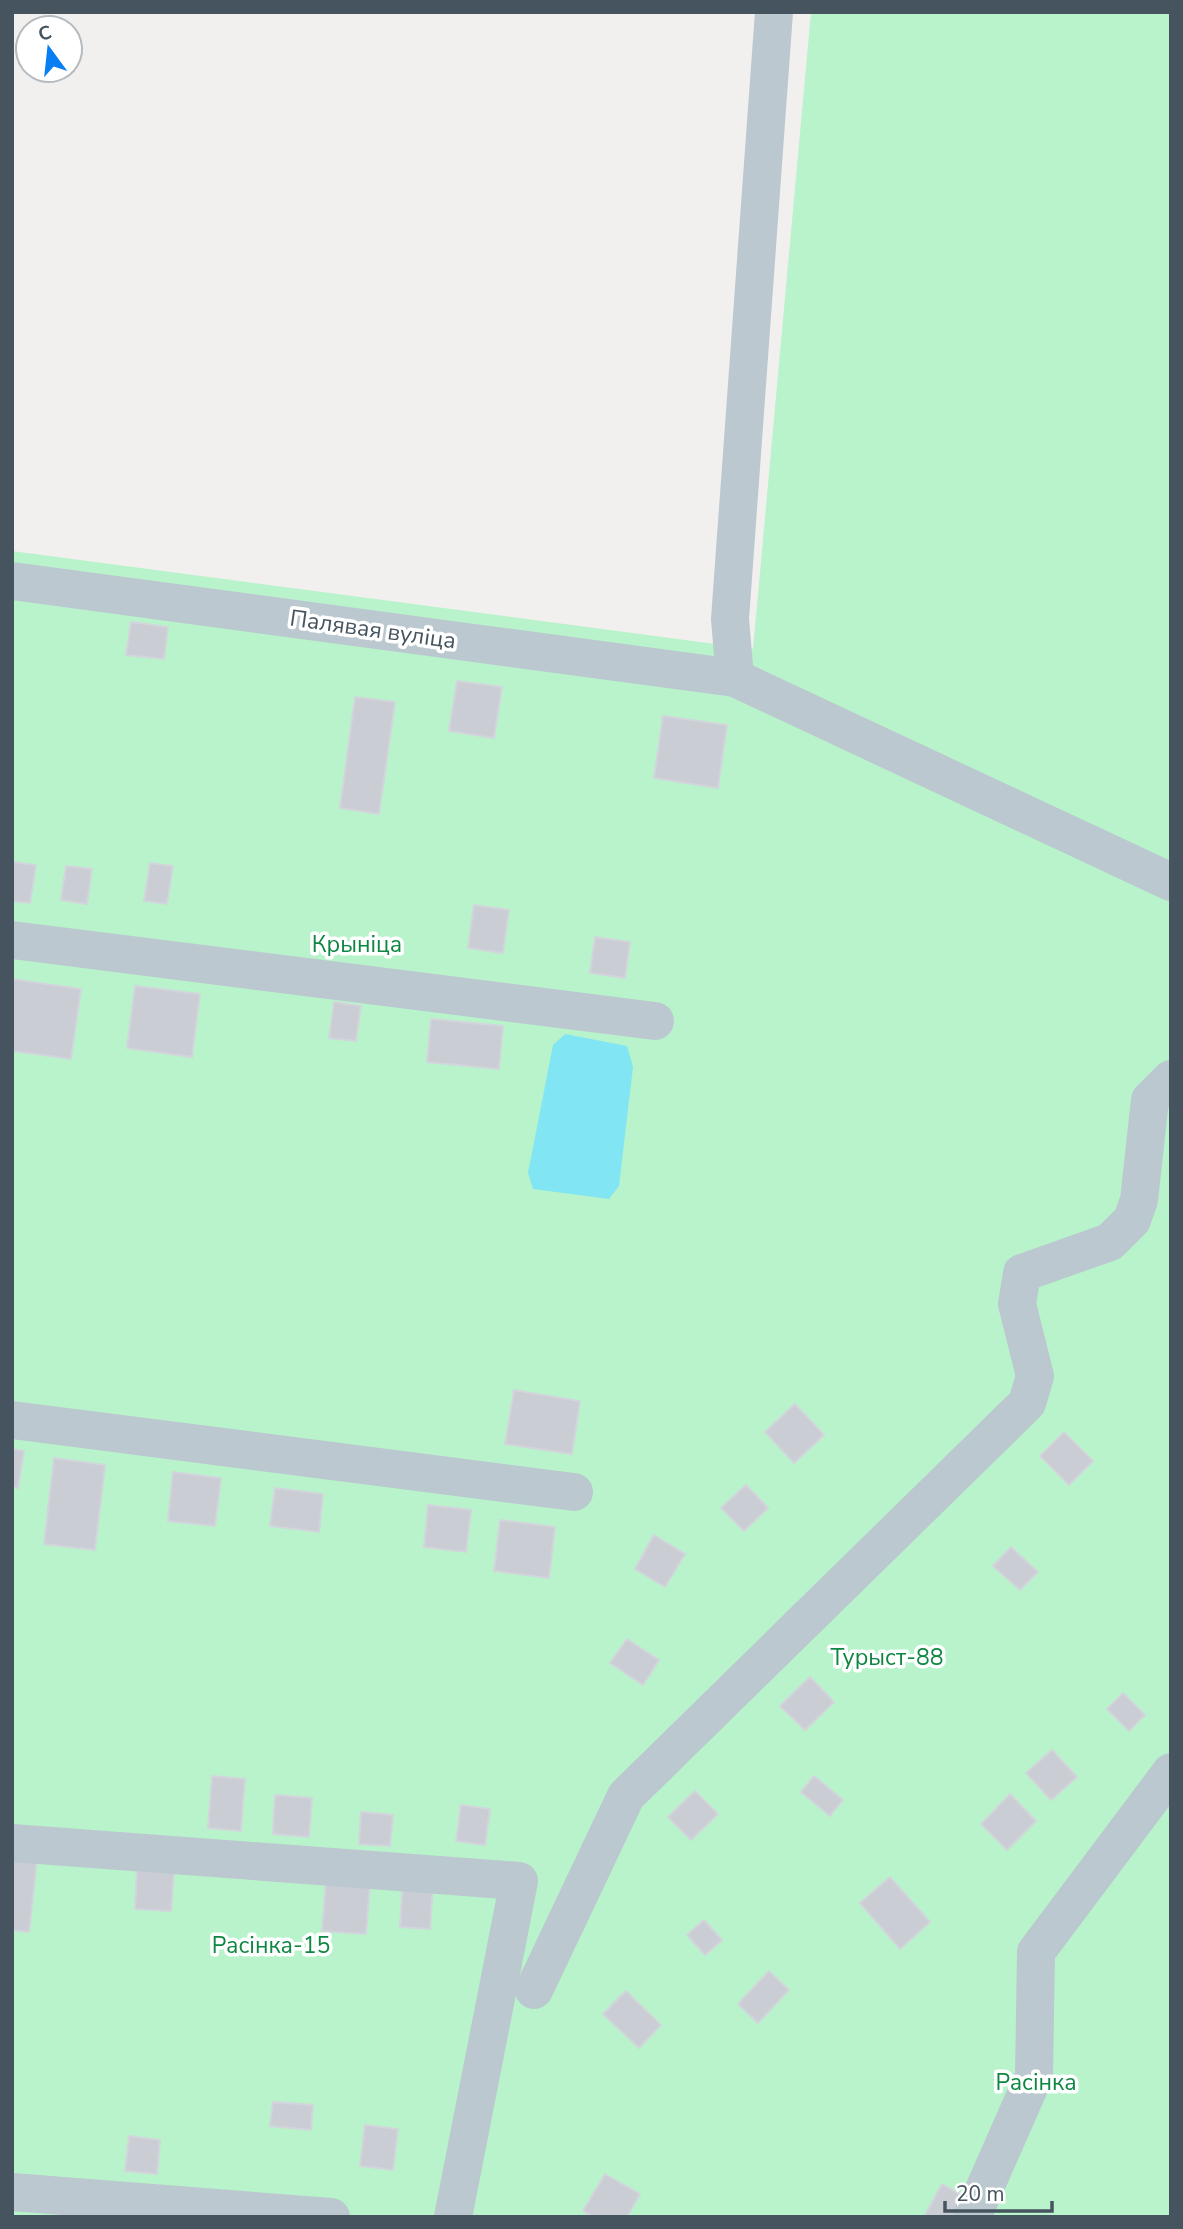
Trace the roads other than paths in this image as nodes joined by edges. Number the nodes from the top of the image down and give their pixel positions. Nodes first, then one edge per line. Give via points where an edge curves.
1 (774, 12) edge
2 (12, 581) edge
3 (735, 678) junction
4 (1171, 882) edge
5 (12, 940) edge
6 (655, 1021) dead end
7 (1171, 1079) edge
8 (12, 1420) edge
9 (574, 1492) dead end
10 (1171, 1772) edge
11 (12, 1843) edge
12 (534, 1990) dead end
13 (12, 2192) edge
14 (331, 2217) edge
15 (453, 2217) edge
16 (972, 2217) edge

1 - 3 street via 730,619
2 - 3 street, Палявая вуліца
3 - 4 street, Палявая вуліца
5 - 6 street
7 - 12 street via 1150,1100 1139,1200 1132,1220 1110,1242 1022,1273 1017,1304 1035,1376 1027,1404 626,1796
8 - 9 street
10 - 16 street via 1036,1952 1034,2076
11 - 15 street via 519,1881
13 - 14 street

